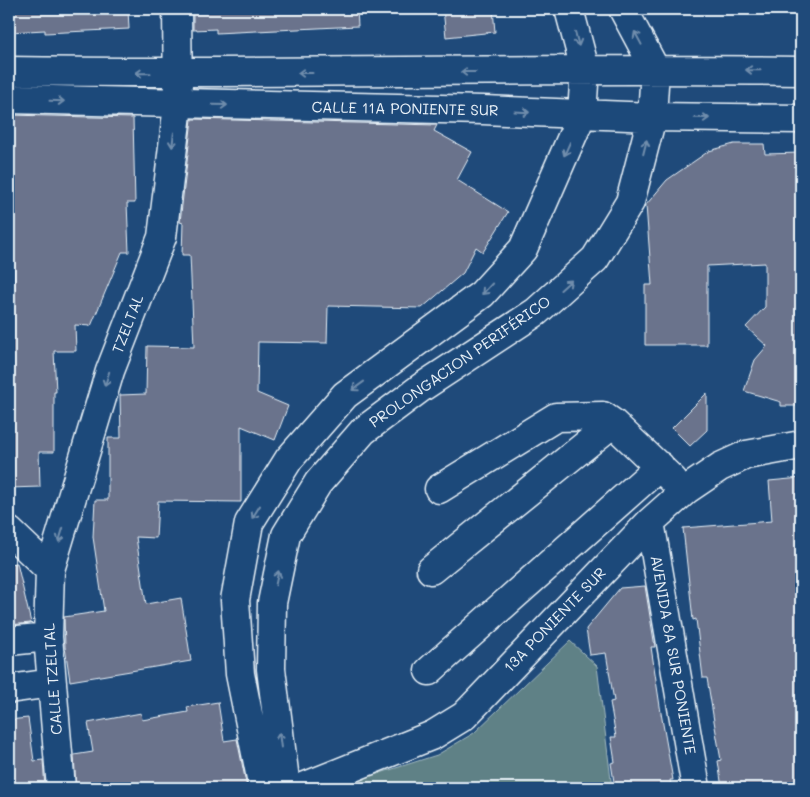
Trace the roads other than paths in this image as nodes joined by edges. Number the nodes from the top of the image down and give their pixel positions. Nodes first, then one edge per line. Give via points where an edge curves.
1 (177, 9) edge
2 (569, 9) edge
3 (623, 9) edge
4 (585, 69) junction
5 (655, 69) junction
6 (9, 71) edge
7 (801, 71) edge
8 (178, 74) junction
9 (9, 99) edge
10 (178, 105) junction
11 (582, 114) junction
12 (652, 117) junction
13 (801, 119) edge
14 (613, 423) junction
15 (801, 444) edge
16 (660, 466) junction
17 (439, 489) dead end
18 (686, 490) junction
19 (650, 522) junction
20 (9, 531) edge
21 (50, 570) junction
22 (431, 570) dead end
23 (48, 637) junction
24 (9, 641) edge
25 (429, 671) dead end
26 (52, 683) junction
27 (9, 689) edge
28 (61, 788) edge
29 (263, 788) edge
30 (286, 788) edge
31 (301, 788) edge
32 (696, 788) edge

1 - 8 main road, TZELTAL
2 -> 4 main road
5 -> 3 main road
4 - 5 main road
4 -> 8 main road
4 - 11 main road
7 -> 5 main road
5 - 12 main road, PROLONGACION PERIFÉRICO
8 -> 6 main road
8 - 10 main road, TZELTAL
9 -> 10 main road, CALLE 11A PONIENTE SUR
10 -> 11 main road, CALLE 11A PONIENTE SUR
10 -> 21 main road, TZELTAL via 162,237 110,371
11 - 12 main road, CALLE 11A PONIENTE SUR
11 -> 29 main road via 523,249 482,294 345,395 289,459 249,523 235,600 240,674
12 -> 13 main road, CALLE 11A PONIENTE SUR
30 -> 12 main road, PROLONGACION PERIFÉRICO via 271,659 272,603 286,535 318,483 363,430 422,386 536,312 595,259 630,202
14 - 16 main road
14 - 17 main road via 603,416 556,417
14 - 22 main road
15 - 18 main road, 13A PONIENTE SUR via 746,455 720,467
16 - 18 main road
16 - 25 main road
18 - 19 main road, 13A PONIENTE SUR
19 - 31 main road, 13A PONIENTE SUR via 464,716 433,735
19 - 32 main road, AVENIDA 8A SUR PONIENTE
20 - 21 main road
21 - 23 main road, CALLE TZELTAL
23 - 24 main road
23 - 26 main road, CALLE TZELTAL
26 - 27 main road
26 - 28 main road, CALLE TZELTAL

